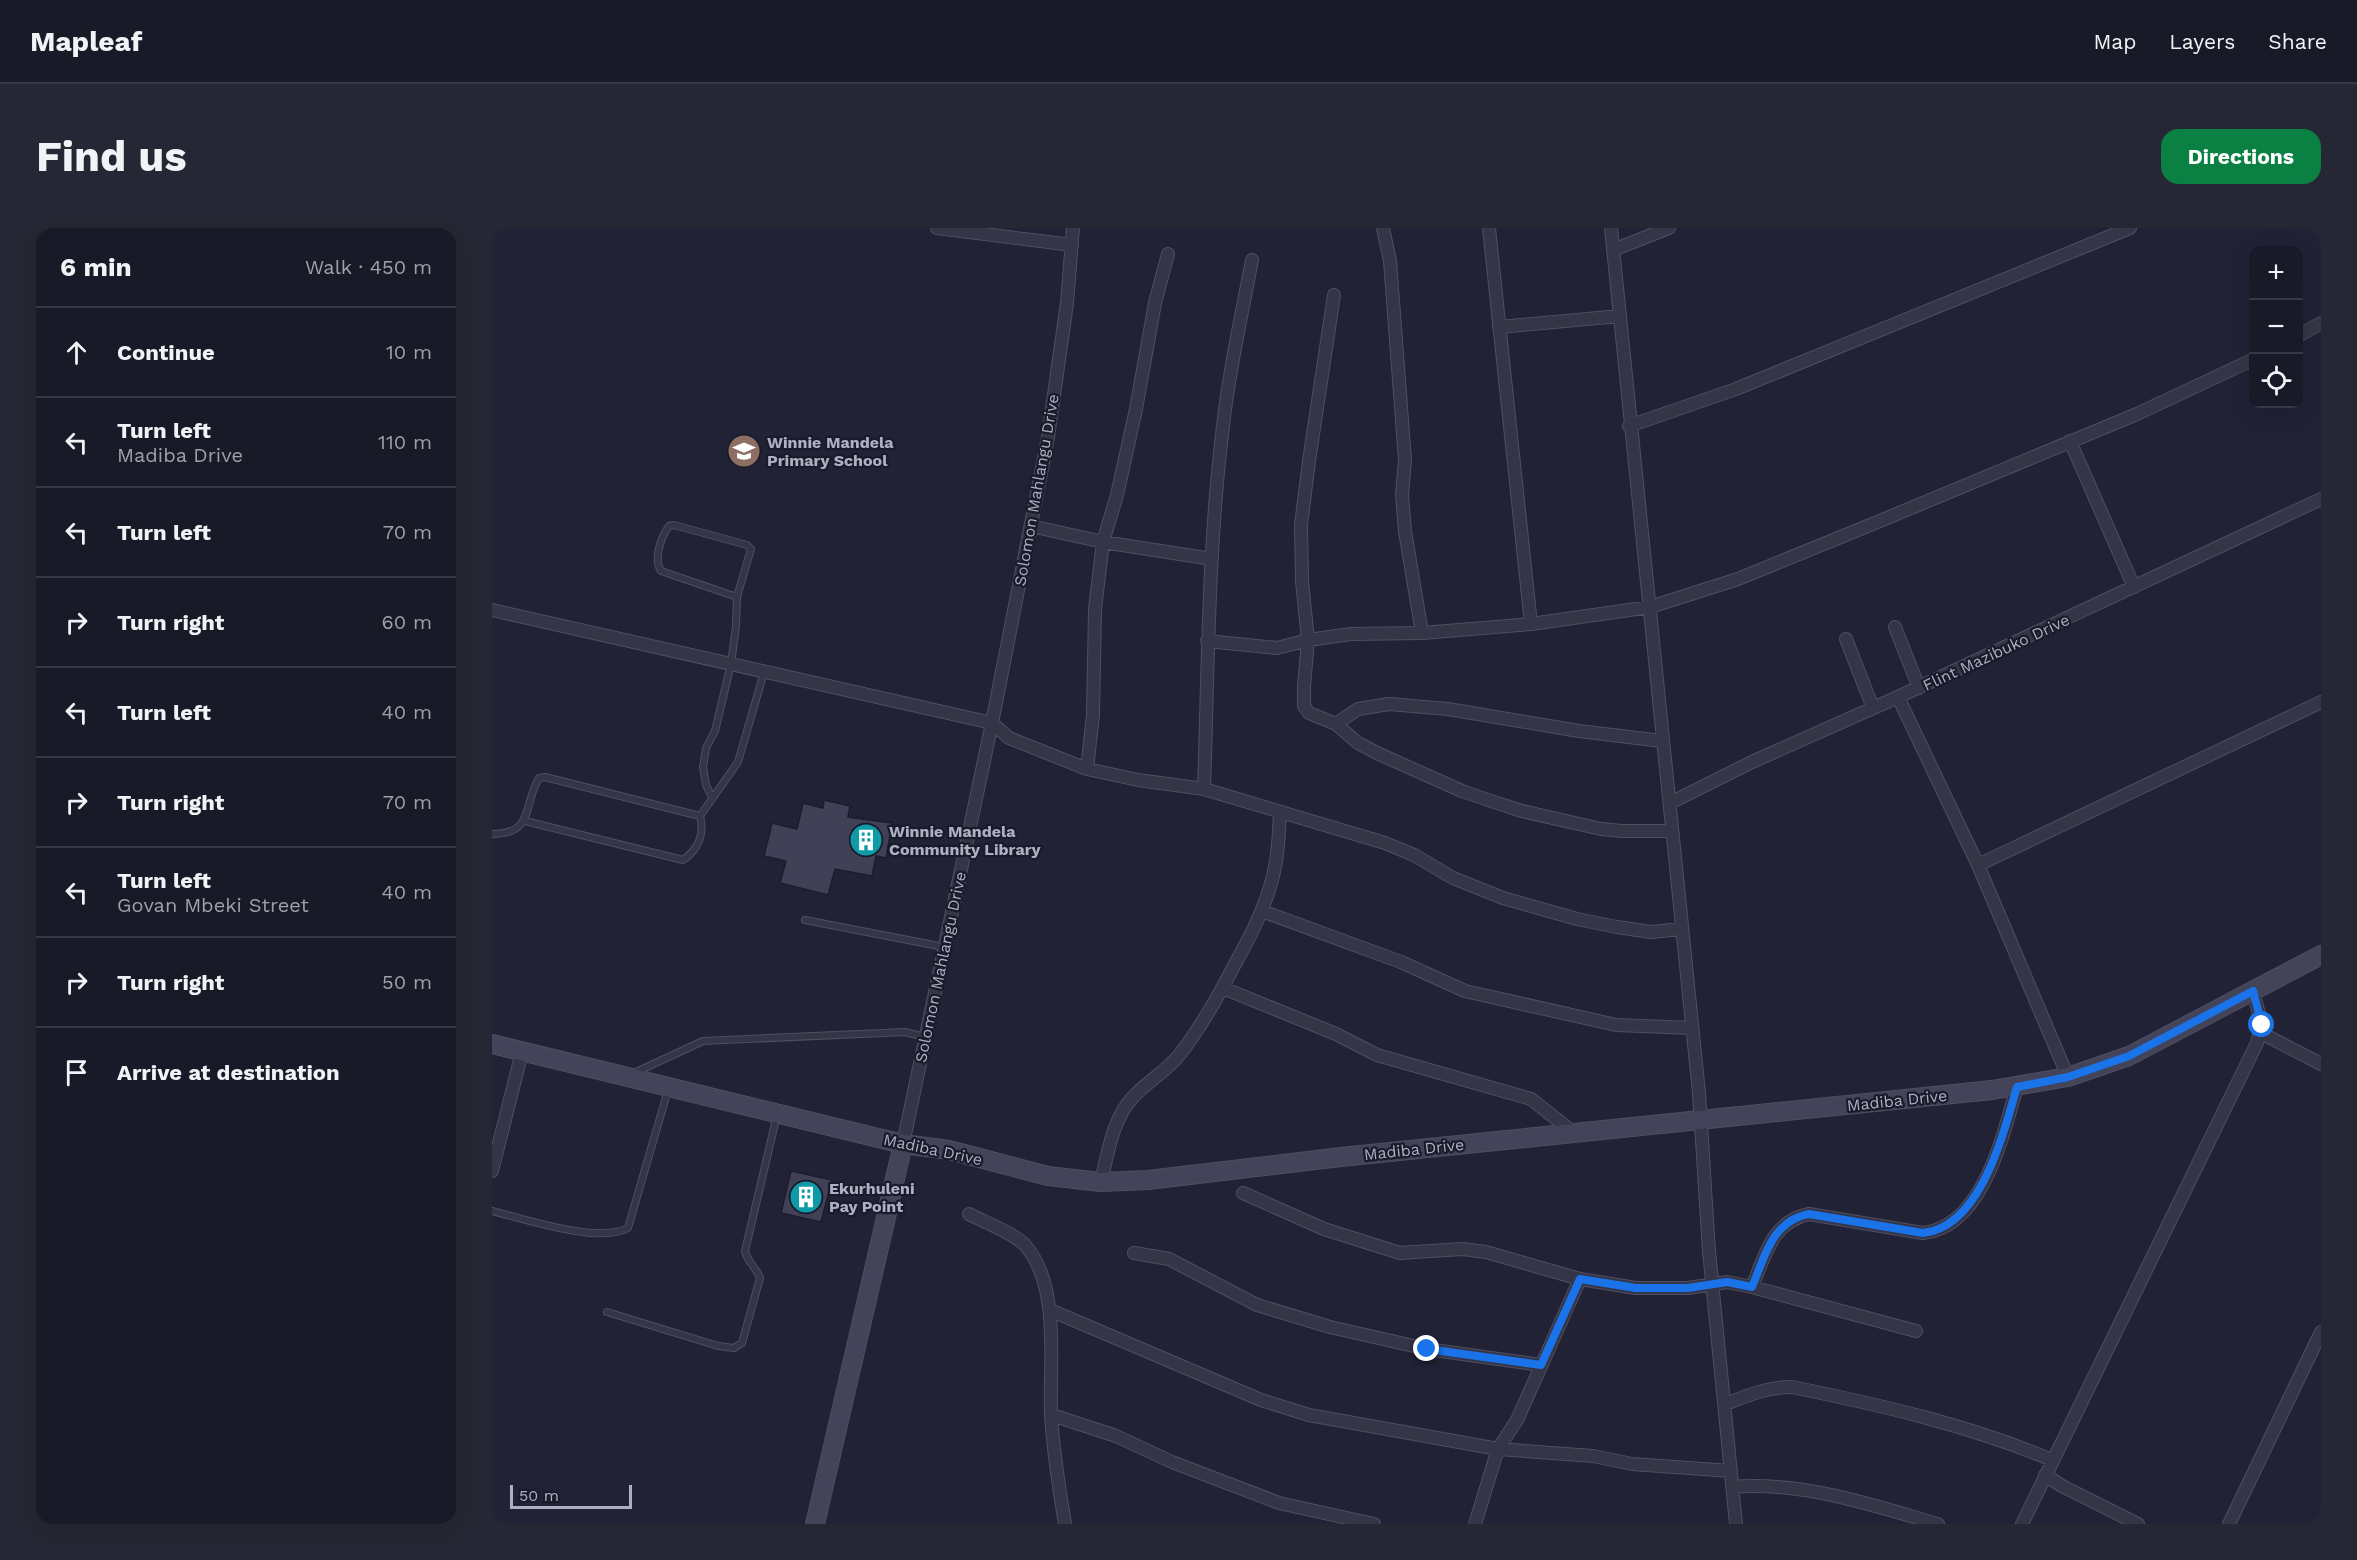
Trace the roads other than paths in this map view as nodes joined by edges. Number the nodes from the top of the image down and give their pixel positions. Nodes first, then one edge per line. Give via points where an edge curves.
1 (937, 228) edge
2 (1073, 228) edge
3 (1383, 228) edge
4 (1490, 228) edge
5 (1611, 228) edge
6 (1669, 228) edge
7 (2130, 228) edge
8 (1072, 245) junction
9 (1613, 250) junction
10 (1168, 254) dead end
11 (1252, 260) dead end
12 (1334, 296) dead end
13 (1620, 316) junction
14 (2321, 323) edge
15 (1498, 327) junction
16 (2303, 333) edge
17 (2249, 361) edge
18 (1629, 426) junction
19 (2070, 441) junction
20 (2321, 499) edge
21 (1031, 526) junction
22 (1103, 542) junction
23 (1212, 560) junction
24 (2134, 587) junction
25 (737, 597) junction
26 (1650, 607) junction
27 (492, 610) edge
28 (1531, 624) junction
29 (1895, 627) dead end
30 (1422, 633) junction
31 (1846, 639) dead end
32 (1308, 640) junction
33 (1207, 641) junction
34 (731, 664) junction
35 (764, 671) junction
36 (1919, 688) junction
37 (1898, 698) junction
38 (2321, 702) edge
39 (1873, 708) junction
40 (992, 723) junction
41 (1336, 724) junction
42 (1662, 741) junction
43 (1087, 769) junction
44 (1204, 789) junction
45 (712, 798) junction
46 (1670, 803) junction
47 (1280, 812) junction
48 (700, 816) junction
49 (525, 821) junction
50 (1671, 831) junction
51 (492, 834) edge
52 (1978, 865) junction
53 (1262, 911) junction
54 (805, 920) dead end
55 (1681, 929) junction
56 (944, 947) junction
57 (2321, 955) edge
58 (1222, 988) junction
59 (2253, 991) junction
60 (1692, 1028) junction
61 (2260, 1033) junction
62 (925, 1037) junction
63 (492, 1044) edge
64 (522, 1052) junction
65 (2321, 1064) edge
66 (629, 1077) junction
67 (2068, 1077) junction
68 (669, 1087) junction
69 (2017, 1087) junction
70 (777, 1113) junction
71 (1701, 1120) junction
72 (1574, 1133) junction
73 (903, 1144) junction
74 (492, 1171) edge
75 (1101, 1182) junction
76 (1242, 1193) dead end
77 (492, 1211) edge
78 (969, 1214) dead end
79 (1134, 1253) dead end
80 (1580, 1279) junction
81 (1714, 1283) junction
82 (1752, 1287) junction
83 (1050, 1310) junction
84 (607, 1312) dead end
85 (1916, 1331) dead end
86 (2321, 1332) edge
87 (1541, 1365) junction
88 (1726, 1404) junction
89 (1052, 1415) junction
90 (1498, 1449) junction
91 (2052, 1460) junction
92 (1731, 1471) junction
93 (2045, 1474) junction
94 (1732, 1487) junction
95 (2125, 1521) edge
96 (815, 1524) edge
97 (1065, 1524) edge
98 (1374, 1524) edge
99 (1475, 1524) edge
100 (1736, 1524) edge
101 (1938, 1524) edge
102 (2022, 1524) edge
103 (2138, 1524) edge
104 (2229, 1524) edge

1 - 8 street
2 - 8 street, Solomon Mahlangu Drive
3 - 30 street via 1390,261 1405,460 1405,531
4 - 15 street
5 - 9 street
6 - 9 street
7 - 18 street via 1736,389
8 - 21 street, Solomon Mahlangu Drive via 1055,390
9 - 13 street
10 - 22 street via 1117,495
11 - 23 street via 1222,435
12 - 32 street via 1301,525
13 - 15 street
13 - 18 street
14 - 16 street
15 - 28 street
17 - 19 street
18 - 26 street
19 - 24 street
19 - 26 street via 1738,579
20 - 24 street, Flint Mazibuko Drive
21 - 22 street
21 - 40 street, Solomon Mahlangu Drive
22 - 23 street
22 - 43 street via 1095,609 1093,715
23 - 33 street
24 - 36 street, Flint Mazibuko Drive
25 - 25 lane via 749,558 747,545 669,526 657,559 661,571
25 - 34 lane
26 - 28 street
26 - 42 street
27 - 34 street
28 - 30 street
29 - 36 street
30 - 32 street via 1351,634
31 - 39 street
32 - 33 street via 1276,648
32 - 41 street via 1304,706 1309,713
33 - 44 street
34 - 35 street
34 - 45 lane via 703,767
35 - 40 street
35 - 45 lane via 738,762
36 - 37 street, Flint Mazibuko Drive
37 - 39 street, Flint Mazibuko Drive
37 - 52 street
38 - 52 street
39 - 46 street, Flint Mazibuko Drive
40 - 43 street via 1009,738
40 - 56 street, Solomon Mahlangu Drive
41 - 42 street via 1358,709 1389,704
41 - 50 street via 1379,754 1462,791 1522,811 1601,829
42 - 46 street
43 - 44 street
44 - 47 street
45 - 48 lane
46 - 50 street
47 - 53 street via 1273,879
47 - 55 street via 1385,843 1503,898 1617,927 1651,932
48 - 49 lane via 545,777 536,784
48 - 49 lane via 703,827 695,852 683,860
49 - 51 lane via 514,829
50 - 55 street
52 - 67 street
53 - 58 street
53 - 60 street via 1392,958 1465,991 1616,1025
54 - 56 lane
55 - 60 street
56 - 62 street, Solomon Mahlangu Drive
57 - 59 street, Madiba Drive
58 - 72 street via 1336,1034 1377,1055 1531,1099
58 - 75 street via 1171,1065 1121,1113
59 - 61 street
59 - 67 street, Madiba Drive via 2129,1056
60 - 71 street
61 - 65 street
61 - 91 street via 2145,1276
62 - 66 lane via 905,1032 703,1041
62 - 73 street, Solomon Mahlangu Drive
63 - 64 street, Madiba Drive
64 - 66 street, Madiba Drive
64 - 74 street
66 - 68 street, Madiba Drive
67 - 69 street, Madiba Drive
68 - 70 street, Madiba Drive
68 - 77 lane via 628,1228 612,1234 564,1229
69 - 71 street, Madiba Drive
69 - 82 street via 1995,1163 1949,1226 1923,1233 1809,1214 1797,1216 1784,1223 1775,1235
70 - 73 street, Madiba Drive
70 - 84 lane via 745,1251 760,1278 742,1343 734,1348 718,1346
71 - 72 street, Madiba Drive
71 - 81 street
72 - 75 street, Madiba Drive
73 - 75 street, Madiba Drive via 949,1150 1048,1176
73 - 96 street, Solomon Mahlangu Drive
76 - 80 street via 1324,1229 1392,1250 1486,1252
78 - 83 street via 1023,1242 1035,1258
79 - 87 street via 1169,1259 1257,1305 1330,1327 1427,1349
80 - 81 street via 1636,1288 1688,1288
80 - 87 street
81 - 82 street
81 - 88 street
82 - 85 street
83 - 89 street
83 - 90 street via 1286,1409 1347,1424
86 - 104 street
87 - 90 street via 1517,1420
88 - 91 street via 1762,1390 1792,1387 1957,1426
88 - 92 street
89 - 97 street
89 - 98 street via 1116,1436 1280,1503
90 - 92 street
90 - 99 street
91 - 93 street
92 - 94 street
93 - 95 street
93 - 102 street
94 - 100 street
94 - 101 street via 1790,1487
95 - 103 street

